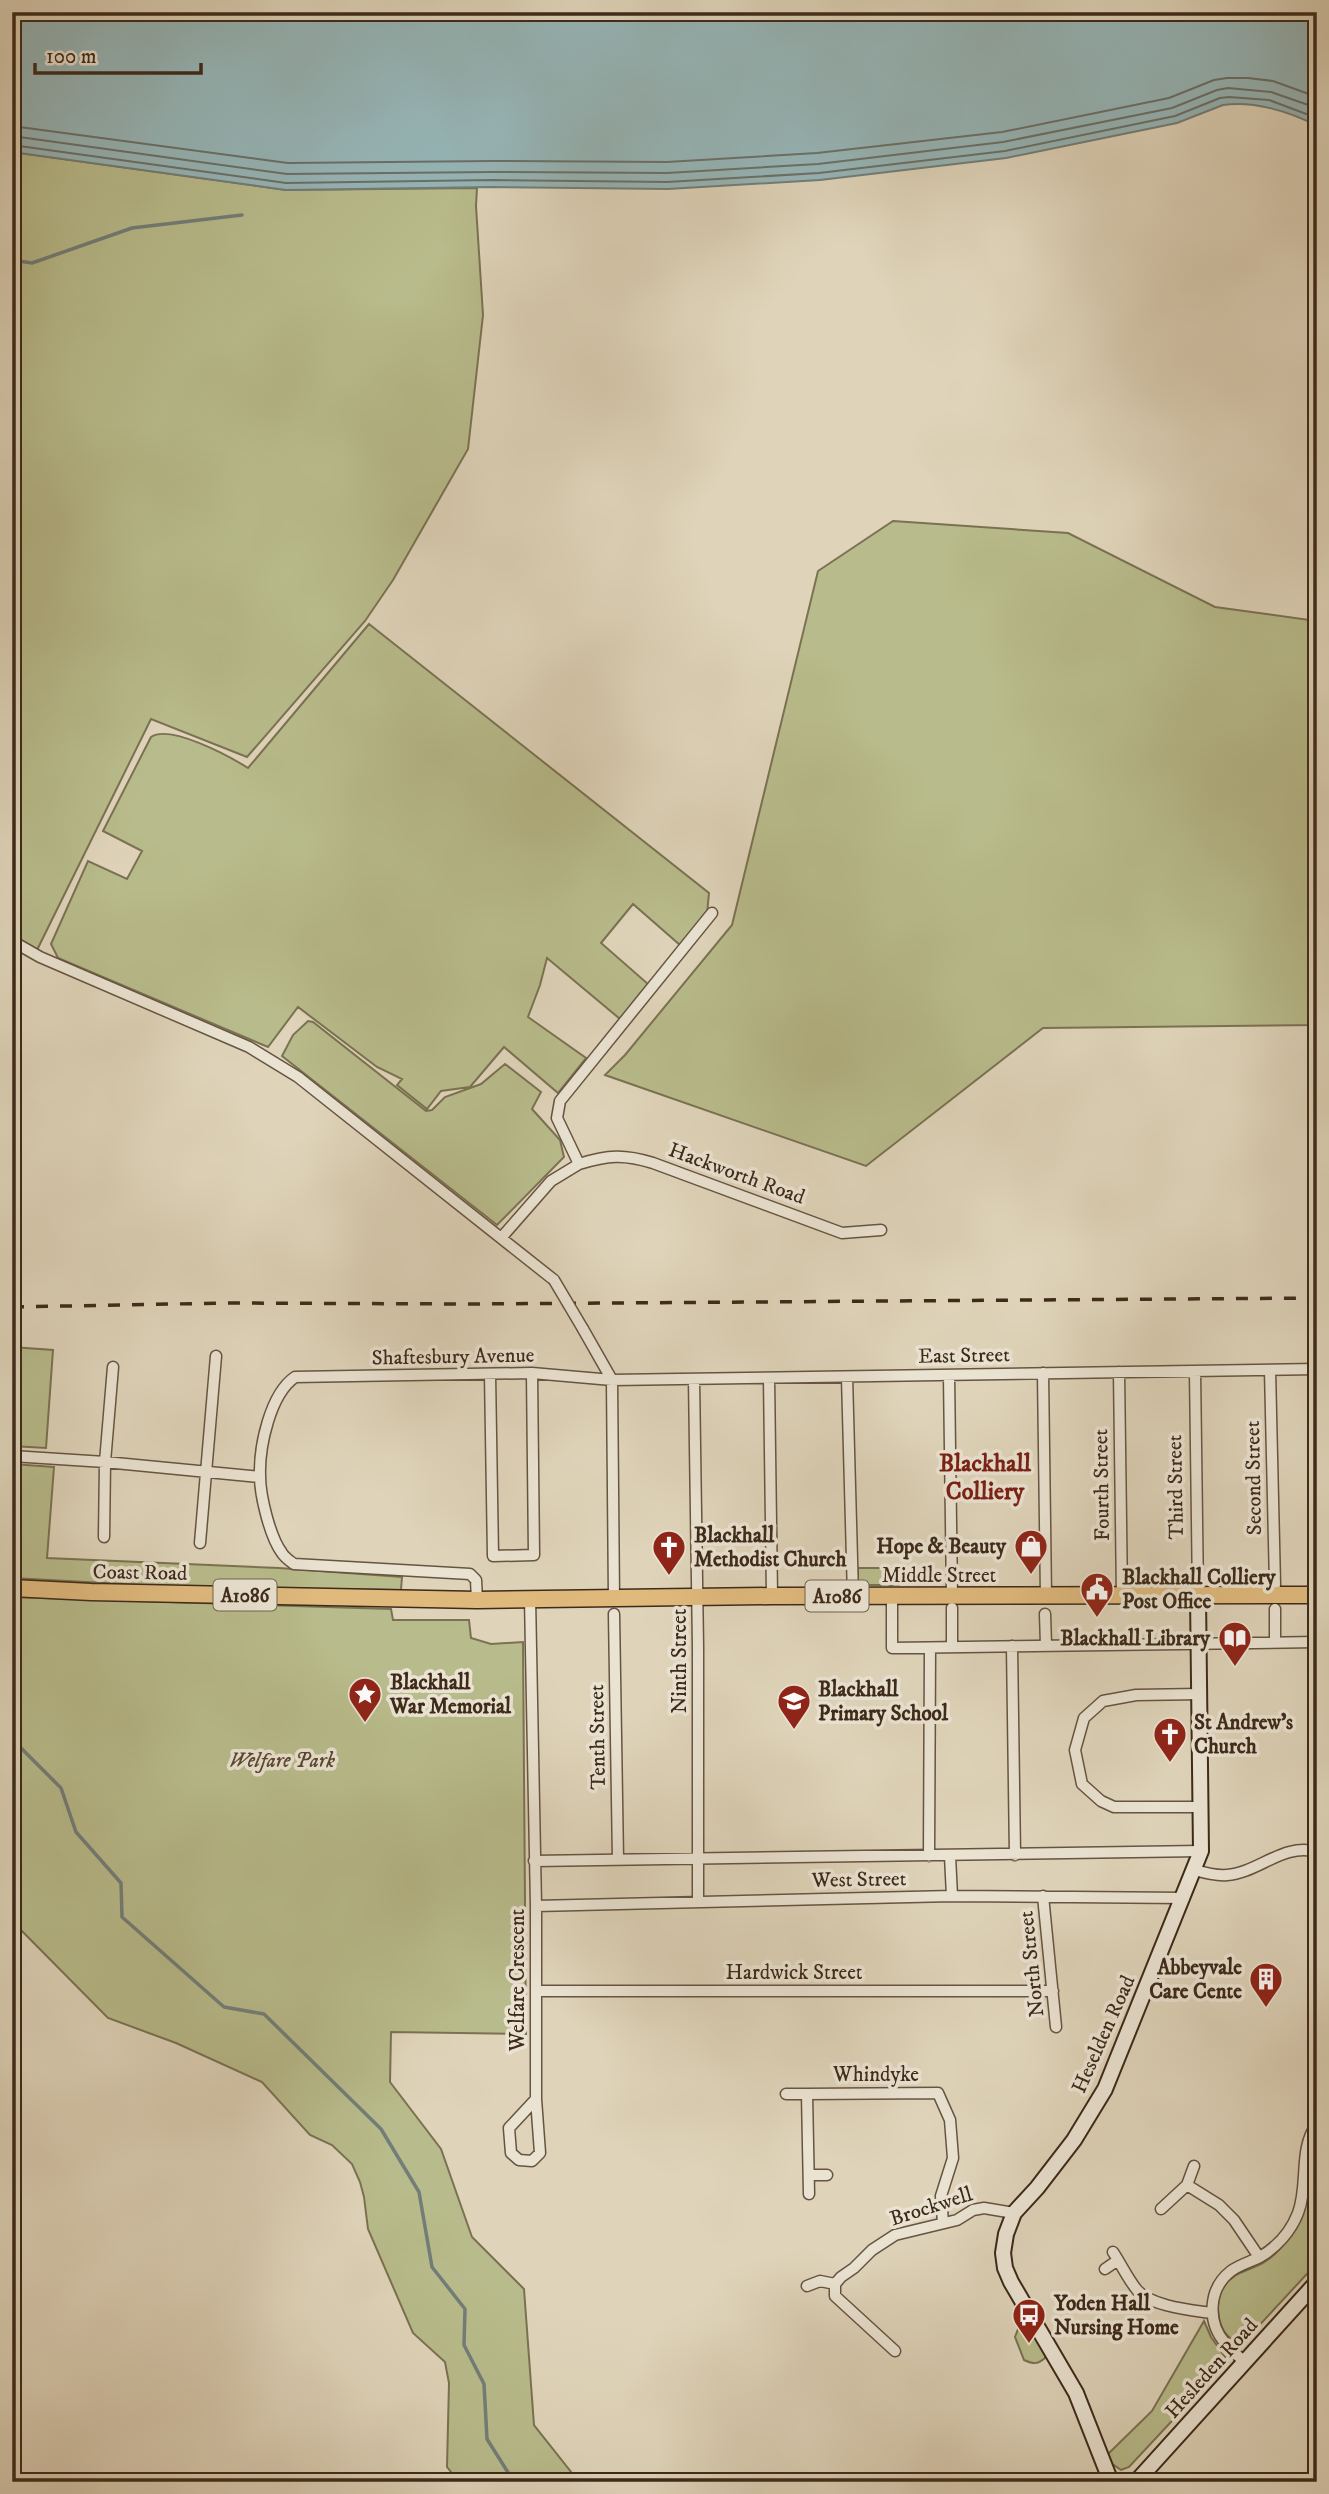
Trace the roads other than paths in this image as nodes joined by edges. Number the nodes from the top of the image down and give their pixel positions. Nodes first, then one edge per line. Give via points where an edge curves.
1 (712, 913) dead end
2 (12, 941) edge
3 (579, 1164) junction
4 (881, 1230) dead end
5 (501, 1238) junction
6 (216, 1356) dead end
7 (113, 1367) dead end
8 (1317, 1369) edge
9 (1270, 1370) junction
10 (1195, 1371) junction
11 (1119, 1372) junction
12 (532, 1373) junction
13 (1043, 1373) junction
14 (490, 1374) junction
15 (949, 1375) junction
16 (847, 1377) junction
17 (769, 1378) junction
18 (694, 1379) junction
19 (612, 1380) junction
20 (12, 1457) edge
21 (105, 1462) junction
22 (206, 1472) junction
23 (260, 1477) junction
24 (104, 1537) dead end
25 (200, 1543) dead end
26 (1275, 1585) dead end
27 (12, 1588) edge
28 (1317, 1595) edge
29 (772, 1596) junction
30 (853, 1596) junction
31 (892, 1596) junction
32 (1122, 1596) junction
33 (1198, 1596) junction
34 (697, 1597) junction
35 (1046, 1597) junction
36 (530, 1598) junction
37 (477, 1600) junction
38 (952, 1602) junction
39 (614, 1607) junction
40 (1275, 1609) dead end
41 (1045, 1614) dead end
42 (1275, 1642) junction
43 (1317, 1642) edge
44 (1199, 1643) junction
45 (1046, 1645) junction
46 (1012, 1646) junction
47 (952, 1647) junction
48 (930, 1648) junction
49 (1200, 1693) junction
50 (1201, 1807) junction
51 (1201, 1851) junction
52 (1317, 1852) edge
53 (1015, 1855) junction
54 (929, 1856) junction
55 (950, 1856) junction
56 (699, 1858) junction
57 (618, 1860) junction
58 (534, 1861) junction
59 (1195, 1870) junction
60 (952, 1896) junction
61 (1043, 1896) junction
62 (1184, 1898) junction
63 (698, 1901) junction
64 (536, 1906) junction
65 (536, 1991) junction
66 (1053, 1991) junction
67 (1056, 2027) dead end
68 (786, 2094) dead end
69 (807, 2094) junction
70 (536, 2099) junction
71 (1317, 2124) edge
72 (1194, 2166) dead end
73 (809, 2175) junction
74 (827, 2175) dead end
75 (1187, 2185) junction
76 (809, 2194) dead end
77 (1161, 2209) dead end
78 (1014, 2213) junction
79 (943, 2223) junction
80 (1259, 2257) junction
81 (1105, 2269) dead end
82 (1317, 2282) edge
83 (835, 2284) junction
84 (807, 2286) dead end
85 (1211, 2313) junction
86 (895, 2351) dead end
87 (1244, 2362) junction
88 (1111, 2482) edge
89 (1136, 2482) edge

1 - 3 street via 560,1101 557,1118
2 - 5 street via 270,1059
3 - 4 street, Hackworth Road via 627,1155 842,1233
3 - 5 street, Hackworth Road via 551,1181
5 - 19 street, bridge via 554,1280
6 - 22 street
7 - 21 street
8 - 9 street, East Street
9 - 10 street, East Street
9 - 26 street, Second Street
10 - 11 street, East Street
10 - 33 street, Third Street
11 - 13 street, East Street
11 - 32 street, Fourth Street
12 - 14 street, Shaftesbury Avenue
12 - 14 street via 534,1555 492,1556
12 - 19 street, Shaftesbury Avenue
13 - 15 street, East Street
13 - 35 street
14 - 23 street, Shaftesbury Avenue via 295,1377 284,1385 272,1410
15 - 16 street, East Street
15 - 38 street
16 - 17 street, East Street
16 - 30 street
17 - 18 street, East Street
17 - 29 street
18 - 19 street, East Street
18 - 34 street, Ninth Street
19 - 39 street, Tenth Street
20 - 21 street
21 - 22 street
21 - 24 street
22 - 23 street
22 - 25 street
23 - 37 street via 268,1521 282,1554 294,1564 470,1574 476,1580
27 - 37 main road, Coast Road / A1086
28 - 33 main road, Middle Street / A1086
29 - 30 main road, Middle Street / A1086
29 - 34 main road, Middle Street / A1086
30 - 31 main road, Middle Street / A1086
31 - 38 main road, Middle Street / A1086
31 - 48 street via 892,1648
32 - 33 main road, Middle Street / A1086
32 - 35 main road, Middle Street / A1086
33 - 44 street, Third Street
34 - 39 main road, Middle Street / A1086
34 - 56 street, Ninth Street
35 - 38 main road, Middle Street / A1086
36 - 37 main road, Middle Street / A1086
36 - 39 main road, Middle Street / A1086
36 - 58 street, Welfare Crescent
38 - 47 street
39 - 57 street, Tenth Street
40 - 42 street
41 - 45 street
42 - 43 street
42 - 44 street
44 - 45 street
44 - 49 street, Heselden Road
45 - 46 street
46 - 47 street
46 - 53 street
47 - 48 street
48 - 54 street
49 - 50 street, Heselden Road
49 - 50 street via 1103,1701 1084,1718 1075,1750 1082,1784 1114,1807
50 - 51 street, Heselden Road
51 - 53 street
51 - 59 street, Heselden Road
52 - 59 street via 1287,1852 1228,1875
53 - 55 street
54 - 55 street
54 - 56 street
55 - 60 street
56 - 57 street
56 - 63 street, Ninth Street
57 - 58 street
58 - 64 street, Welfare Crescent
59 - 62 street, Heselden Road
60 - 61 street, West Street
60 - 63 street, West Street
61 - 62 street, West Street
61 - 66 street, North Street
62 - 78 street, Heselden Road via 1105,2089 1074,2140
63 - 64 street, West Street
64 - 65 street, Welfare Crescent
65 - 66 street, Hardwick Street
65 - 70 street, Welfare Crescent
66 - 67 street, North Street
68 - 69 street, Whindyke
69 - 73 street, Whindyke
69 - 79 street, Whindyke via 938,2094 950,2120 953,2158 941,2196
70 - 70 street, Welfare Crescent via 540,2153 532,2161 519,2160 511,2153 509,2128
71 - 80 street via 1309,2137 1298,2212 1284,2237
72 - 75 street
73 - 74 street
73 - 76 street, Whindyke
75 - 77 street
75 - 80 street via 1234,2220
78 - 79 street, Brockwell via 984,2208
78 - 88 street, Heselden Road via 1006,2234 1005,2268 1076,2393
79 - 83 street, Brockwell via 895,2235
80 - 85 street via 1230,2272 1219,2284
81 - 85 street via 1115,2256 1138,2292 1179,2308
82 - 87 street, Hesleden Road
83 - 84 street via 820,2281
83 - 86 street via 835,2295
85 - 87 street via 1224,2343
87 - 89 street, Hesleden Road

